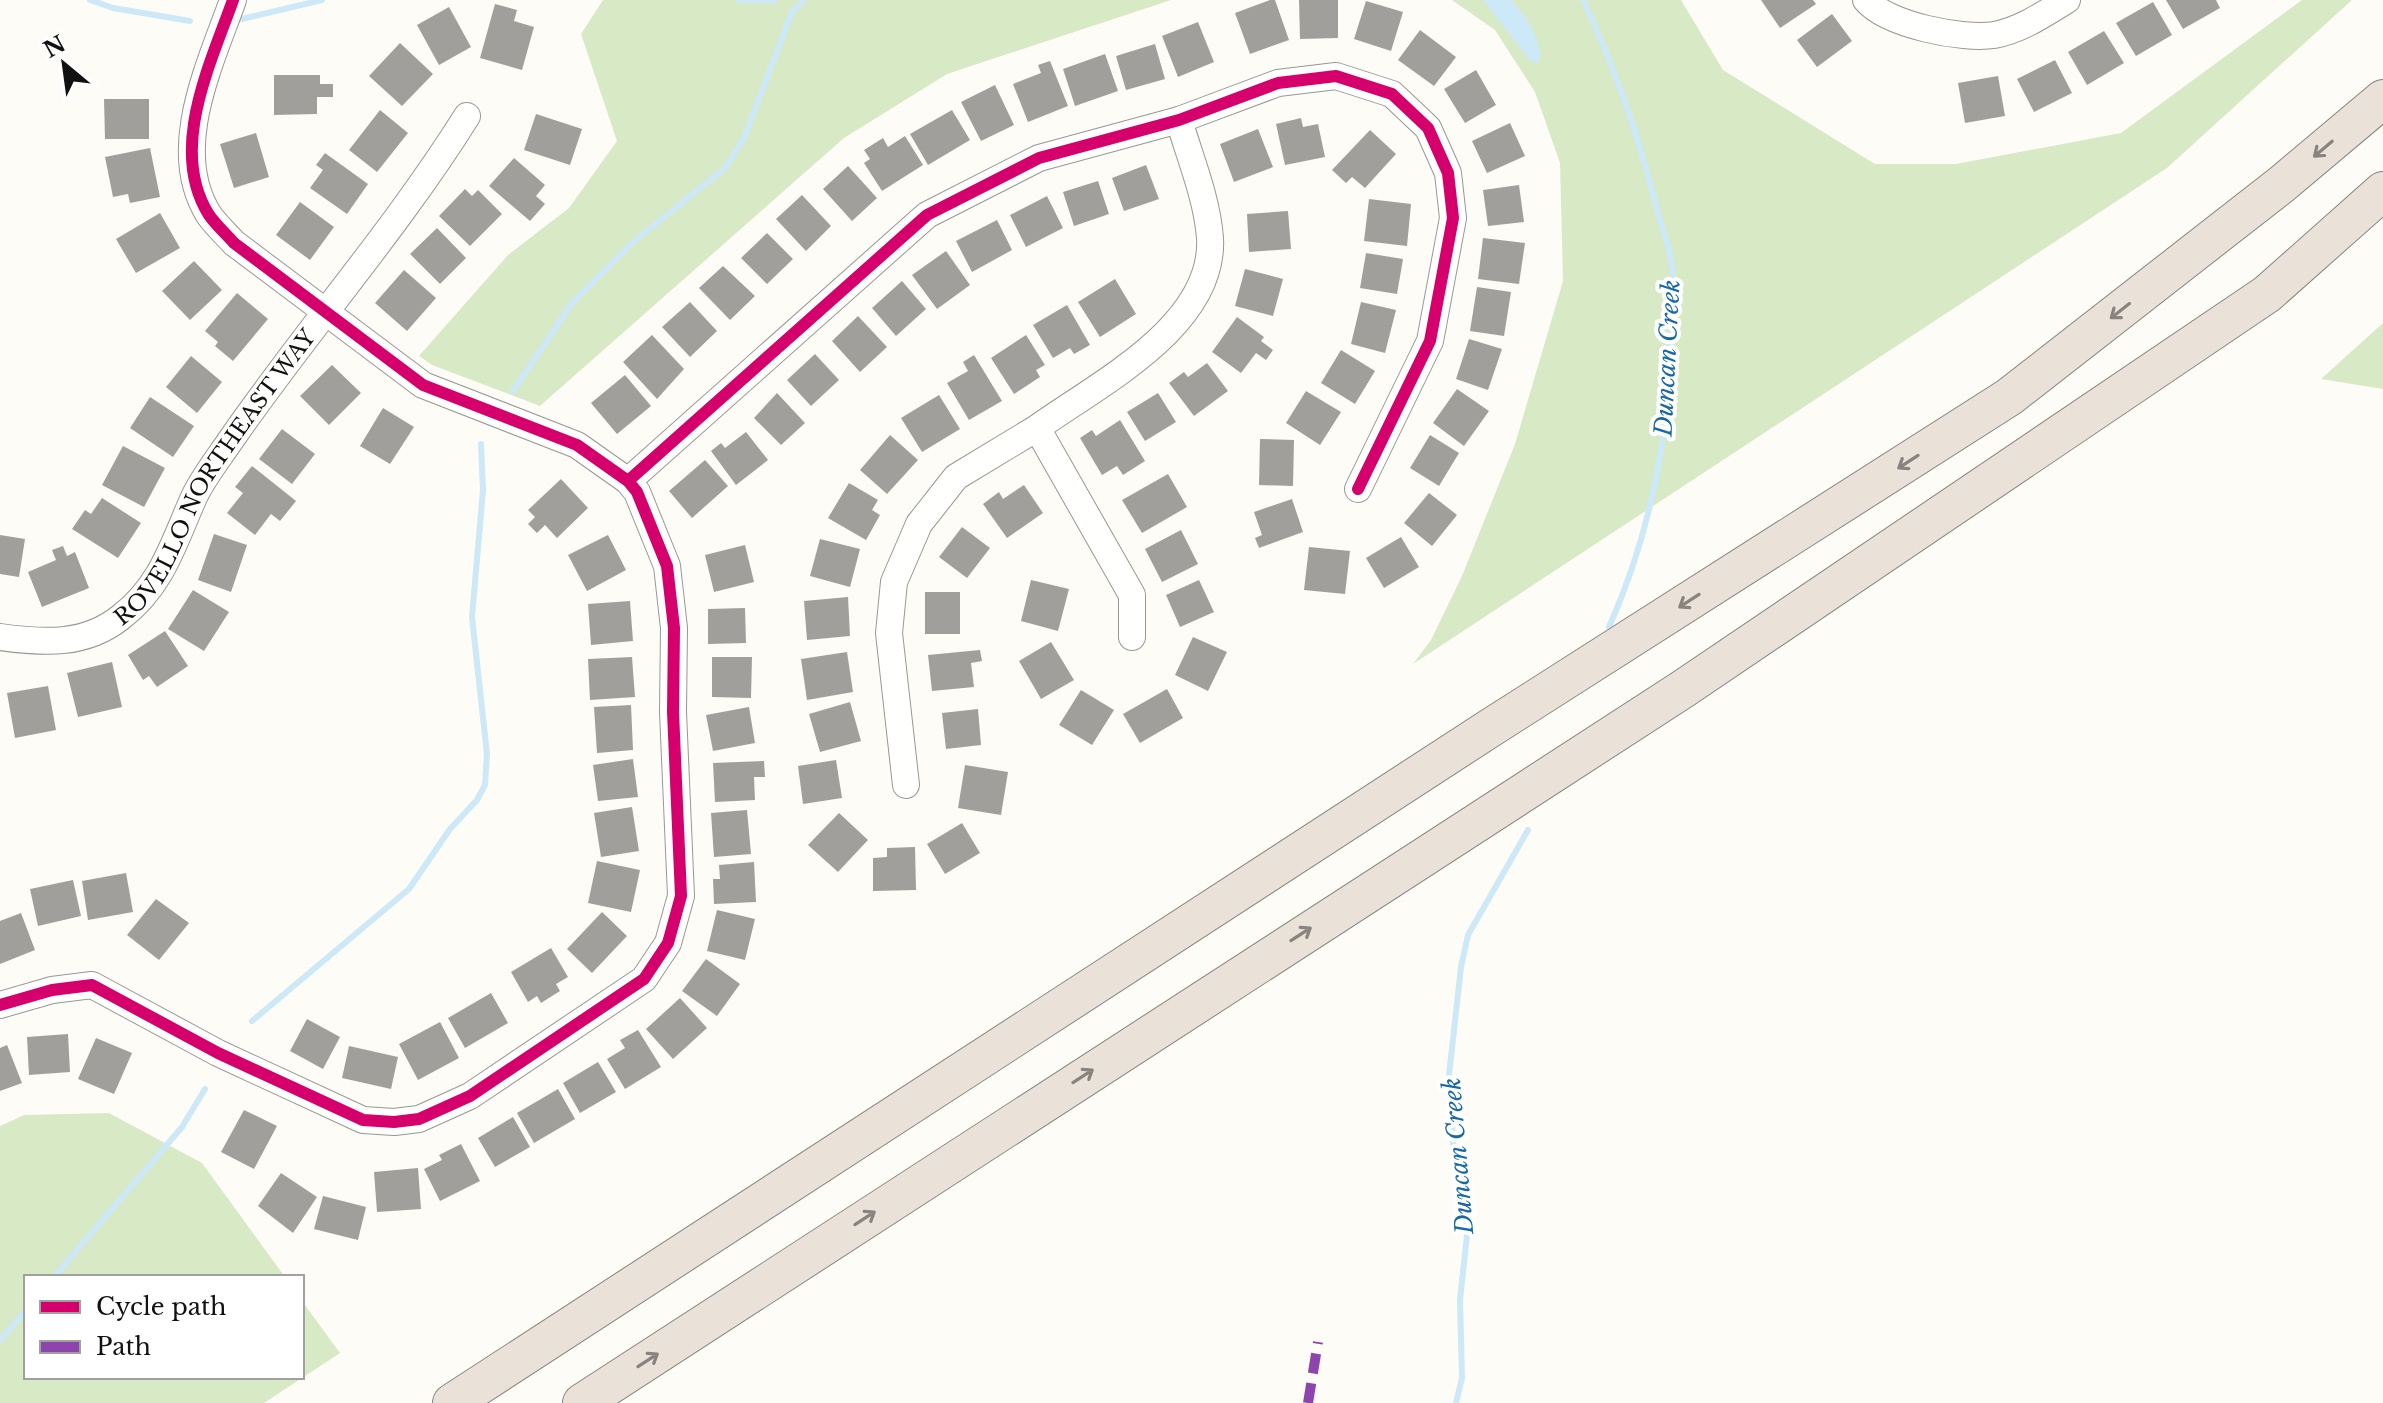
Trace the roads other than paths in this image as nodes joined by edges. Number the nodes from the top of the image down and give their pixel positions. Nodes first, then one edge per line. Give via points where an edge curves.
1 (233, 0) edge
2 (1866, 0) edge
3 (2067, 0) edge
4 (2383, 99) edge
5 (467, 116) dead end
6 (1179, 120) junction
7 (2383, 191) edge
8 (328, 313) junction
9 (1037, 428) junction
10 (628, 481) junction
11 (1358, 489) dead end
12 (0, 637) edge
13 (1132, 637) dead end
14 (906, 785) dead end
15 (0, 1005) edge
16 (452, 1403) edge
17 (582, 1403) edge

1 - 8 street via 201,90 192,145 194,179 210,215 234,243
2 - 3 street via 1900,22 1993,35 2024,25
4 -> 16 highway via 2009,397
5 - 8 street, ROVELLO NORTHEAST WAY via 432,173
6 - 9 street via 1207,215 1210,242 1203,281 1173,330
6 - 10 street via 1039,158 927,215
6 - 11 street via 1278,83 1336,76 1392,94 1428,128 1448,173 1453,218 1430,341
17 -> 7 highway via 1696,680 2267,294
8 - 10 street via 423,385 577,445
8 - 12 street, ROVELLO NORTHEAST WAY via 197,492 150,591 119,619 77,640
9 - 13 street via 1132,595
9 - 14 street via 956,477 919,524 894,582 889,633
10 - 15 street via 667,566 674,628 681,896 668,943 644,979 470,1096 419,1119 394,1122 363,1120 218,1053 92,985

